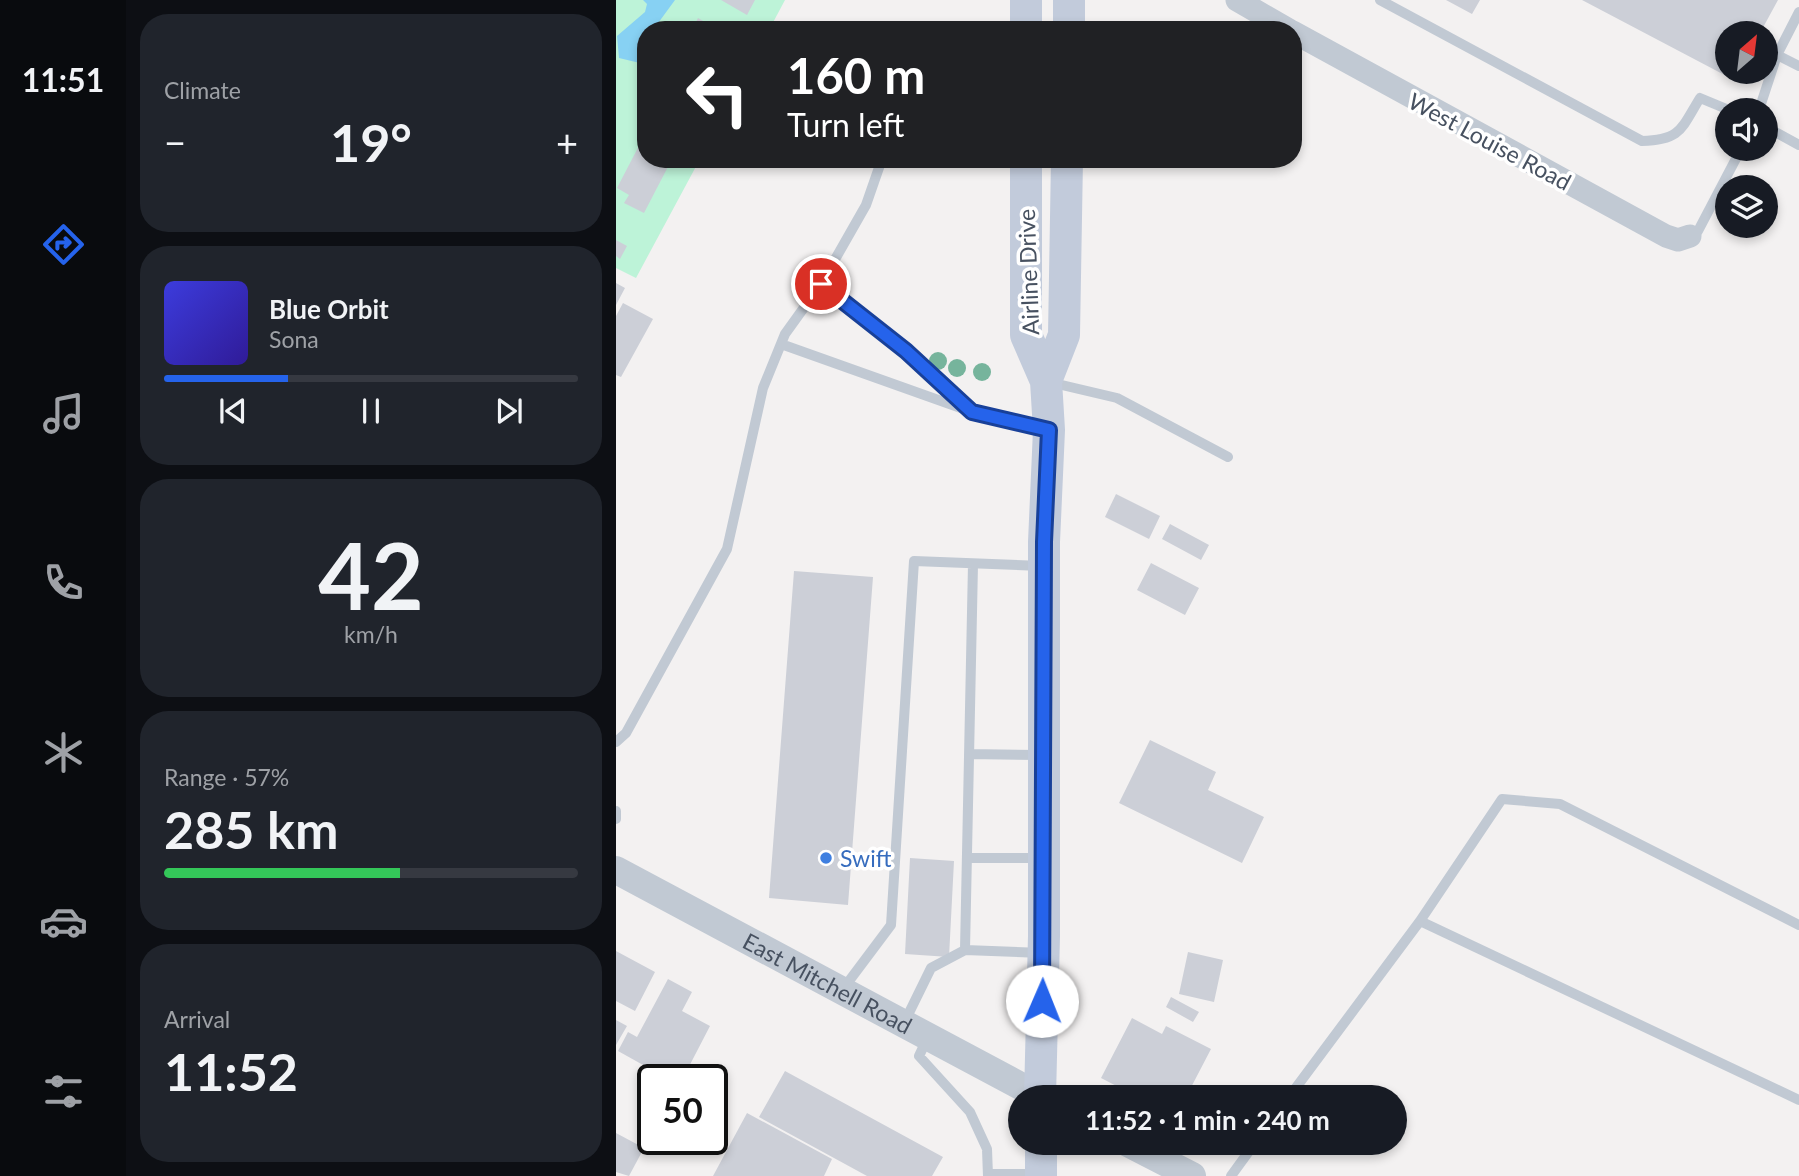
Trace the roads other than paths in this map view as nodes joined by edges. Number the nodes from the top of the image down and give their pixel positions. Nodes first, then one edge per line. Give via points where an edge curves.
1 (1026, 0) edge
2 (1069, 0) edge
3 (1237, 0) edge
4 (1380, 0) edge
5 (1799, 12) edge
6 (1026, 21) edge
7 (1069, 21) edge
8 (1274, 21) edge
9 (1302, 37) edge
10 (1778, 53) edge
11 (1778, 56) edge
12 (1799, 66) edge
13 (1715, 104) edge
14 (1778, 134) edge
15 (1799, 145) edge
16 (1735, 161) edge
17 (880, 168) edge
18 (1026, 168) edge
19 (1067, 168) edge
20 (1690, 236) joint
21 (821, 284) junction
22 (781, 344) junction
23 (1046, 381) junction
24 (972, 412) junction
25 (1049, 430) junction
26 (1227, 457) dead end
27 (973, 564) junction
28 (1044, 566) junction
29 (616, 742) edge
30 (969, 754) junction
31 (1043, 755) junction
32 (616, 811) edge
33 (616, 819) edge
34 (967, 858) junction
35 (1042, 858) junction
36 (616, 870) edge
37 (1420, 921) junction
38 (1799, 925) edge
39 (965, 950) junction
40 (1044, 953) junction
41 (841, 990) junction
42 (916, 1030) junction
43 (1019, 1085) edge
44 (1041, 1085) edge
45 (1298, 1085) edge
46 (1799, 1100) edge
47 (1041, 1155) edge
48 (1151, 1155) edge
49 (1246, 1155) edge
50 (988, 1175) edge
51 (1041, 1175) edge
52 (1192, 1176) edge
53 (1231, 1176) edge

1 - 6 main road
2 - 7 main road
3 - 8 street, West Louise Road
4 - 13 lane via 1642,141 1679,134 1700,98
5 - 10 lane
9 - 20 street, West Louise Road via 1666,236 1678,240
11 - 12 lane
14 - 15 lane
16 - 20 lane via 1698,231
17 - 21 lane via 866,205
18 - 23 main road, Airline Drive via 1026,335
19 - 23 main road, Airline Drive via 1064,335
21 - 22 lane
21 - 24 lane via 906,351
22 - 24 lane
22 - 29 lane via 763,388 727,549 626,733
23 - 25 main road, Airline Drive
23 - 26 lane via 1117,398
24 - 25 lane
25 - 28 main road, Airline Drive
27 - 28 lane
27 - 30 lane
27 - 41 lane via 914,561 891,925
28 - 31 main road, Airline Drive
30 - 31 lane
30 - 34 lane
31 - 35 main road, Airline Drive
32 - 33 lane
34 - 35 lane
34 - 39 lane
35 - 40 main road, Airline Drive
36 - 41 street, East Mitchell Road
37 - 38 lane via 1502,799 1560,804
37 - 45 lane
37 - 46 lane
39 - 40 lane
39 - 42 lane via 931,968
40 - 44 main road, Airline Drive
41 - 42 street, East Mitchell Road
42 - 43 street, East Mitchell Road
42 - 50 lane via 919,1056 970,1112 987,1149
47 - 51 main road
48 - 52 street
49 - 53 lane
50 - 51 lane

